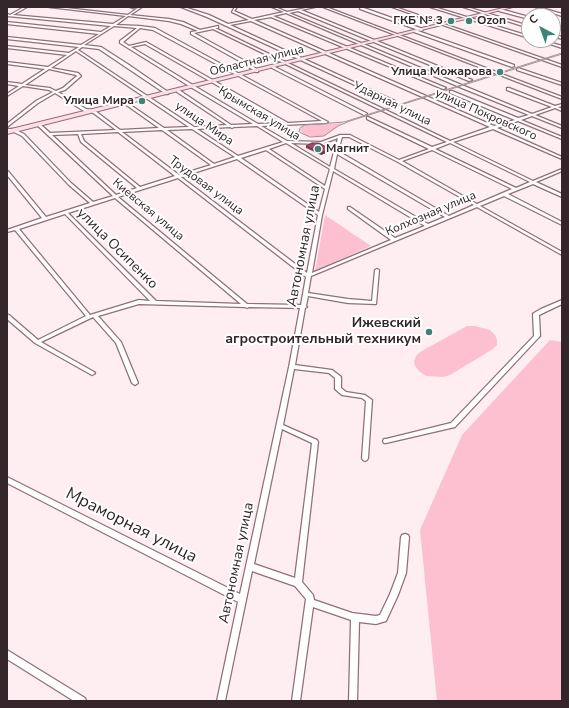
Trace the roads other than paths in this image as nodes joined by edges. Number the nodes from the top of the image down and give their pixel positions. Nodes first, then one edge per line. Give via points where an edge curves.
1 (26, 7) edge
2 (50, 7) edge
3 (141, 7) edge
4 (182, 7) edge
5 (236, 7) edge
6 (273, 7) edge
7 (314, 7) edge
8 (324, 7) edge
9 (364, 7) edge
10 (393, 7) edge
11 (431, 7) edge
12 (464, 7) edge
13 (511, 7) edge
14 (536, 7) edge
15 (298, 10) junction
16 (500, 10) junction
17 (286, 13) junction
18 (129, 14) junction
19 (486, 14) junction
20 (562, 15) edge
21 (8, 16) edge
22 (271, 16) junction
23 (521, 16) edge
24 (468, 18) junction
25 (250, 20) junction
26 (7, 23) edge
27 (443, 24) junction
28 (113, 25) junction
29 (227, 25) junction
30 (521, 25) edge
31 (140, 27) junction
32 (214, 28) junction
33 (422, 30) junction
34 (200, 31) junction
35 (415, 31) junction
36 (100, 33) junction
37 (399, 35) junction
38 (521, 35) edge
39 (7, 38) edge
40 (376, 41) junction
41 (363, 44) junction
42 (82, 46) junction
43 (7, 47) edge
44 (128, 47) junction
45 (348, 48) junction
46 (76, 50) junction
47 (69, 54) junction
48 (326, 54) junction
49 (302, 60) junction
50 (7, 63) edge
51 (288, 63) junction
52 (512, 66) dead end
53 (562, 66) edge
54 (273, 67) junction
55 (48, 68) junction
56 (518, 69) dead end
57 (257, 71) junction
58 (239, 75) junction
59 (470, 80) dead end
60 (213, 82) junction
61 (7, 83) edge
62 (525, 84) junction
63 (562, 84) edge
64 (22, 85) junction
65 (520, 86) dead end
66 (193, 87) junction
67 (515, 87) dead end
68 (444, 88) dead end
69 (178, 90) junction
70 (56, 92) junction
71 (451, 92) dead end
72 (167, 93) junction
73 (7, 95) edge
74 (148, 98) junction
75 (562, 98) edge
76 (394, 101) dead end
77 (126, 103) junction
78 (562, 105) edge
79 (555, 107) junction
80 (562, 110) edge
81 (93, 111) junction
82 (365, 114) dead end
83 (532, 115) junction
84 (368, 118) dead end
85 (520, 119) junction
86 (38, 124) junction
87 (288, 124) junction
88 (7, 126) edge
89 (259, 126) junction
90 (232, 127) junction
91 (562, 127) edge
92 (494, 128) junction
93 (195, 129) junction
94 (14, 130) junction
95 (164, 130) junction
96 (7, 131) edge
97 (118, 131) junction
98 (79, 133) junction
99 (48, 134) junction
100 (340, 136) junction
101 (562, 138) edge
102 (286, 142) junction
103 (450, 142) junction
104 (321, 143) junction
105 (266, 148) junction
106 (432, 149) junction
107 (335, 151) junction
108 (237, 157) junction
109 (562, 158) edge
110 (399, 161) junction
111 (214, 165) junction
112 (332, 168) junction
113 (561, 171) edge
114 (7, 172) edge
115 (177, 176) junction
116 (533, 182) junction
117 (139, 188) junction
118 (327, 189) junction
119 (515, 189) junction
120 (504, 194) junction
121 (115, 196) junction
122 (562, 196) edge
123 (92, 203) junction
124 (476, 206) junction
125 (349, 208) dead end
126 (65, 212) junction
127 (320, 215) junction
128 (448, 217) junction
129 (44, 218) junction
130 (562, 224) edge
131 (428, 226) junction
132 (16, 228) junction
133 (7, 231) edge
134 (394, 240) junction
135 (562, 254) edge
136 (377, 270) dead end
137 (308, 276) junction
138 (305, 294) junction
139 (154, 302) junction
140 (562, 302) edge
141 (248, 306) junction
142 (304, 307) junction
143 (7, 316) edge
144 (92, 316) junction
145 (37, 342) junction
146 (292, 367) junction
147 (92, 372) dead end
148 (135, 383) dead end
149 (280, 426) junction
150 (386, 441) dead end
151 (365, 458) dead end
152 (7, 480) edge
153 (405, 537) dead end
154 (248, 566) junction
155 (298, 583) junction
156 (241, 599) junction
157 (310, 602) junction
158 (356, 618) junction
159 (7, 654) edge
160 (82, 701) edge
161 (221, 701) edge
162 (296, 701) edge
163 (352, 701) edge

1 - 21 street
2 - 18 street
3 - 18 street
4 - 29 street
5 - 25 street, улица Покровского via 234,12
6 - 17 street
7 - 15 street
8 - 37 street
9 - 33 street via 361,8
10 - 27 street
11 - 24 street
12 - 19 street
13 - 16 main road, Областная улица
14 - 20 street
15 - 17 street
15 - 40 street
16 - 19 main road, Областная улица
16 - 23 street
17 - 22 street
17 - 41 street
18 - 28 street
18 - 34 street via 175,21
19 - 24 main road, Областная улица
19 - 30 street
21 - 28 street
22 - 25 street
22 - 45 street
24 - 27 main road, Областная улица
24 - 38 street
25 - 29 street
25 - 48 street, улица Покровского
26 - 36 street
27 - 33 main road, Областная улица
27 - 53 street
28 - 31 street
28 - 36 street
29 - 32 street
29 - 49 street
31 - 44 street, Крымская улица via 121,42
31 - 58 street via 155,29
32 - 34 street
32 - 51 street, Ударная улица
33 - 35 main road, Областная улица
34 - 57 street via 192,33
35 - 37 main road, Областная улица
35 - 52 street
36 - 42 street
37 - 40 main road, Областная улица
37 - 62 street
39 - 42 street
40 - 41 main road, Областная улица
40 - 59 street
41 - 45 main road, Областная улица
41 - 83 street
42 - 46 street
42 - 72 street via 100,48
43 - 47 street
44 - 60 street via 144,43
44 - 66 street, Крымская улица
45 - 48 main road, Областная улица
45 - 68 street
46 - 47 street
46 - 74 street, улица Мира
47 - 55 street
48 - 49 main road, Областная улица
48 - 92 street, улица Покровского
49 - 51 main road, Областная улица
49 - 76 street
50 - 55 street
51 - 54 main road, Областная улица
51 - 103 street, Ударная улица
54 - 57 main road, Областная улица
54 - 82 street
55 - 64 street
55 - 70 street via 80,76
56 - 63 street
57 - 58 main road, Областная улица
58 - 60 main road, Областная улица
58 - 87 street via 326,122
60 - 66 main road, Областная улица
60 - 87 street
61 - 64 street
62 - 65 street
62 - 75 street
64 - 70 street
64 - 73 street
66 - 69 main road, Областная улица
66 - 89 street, Крымская улица
67 - 79 street via 508,89
69 - 72 main road, Областная улица
69 - 90 street
70 - 81 street, Трудовая улица via 85,110
70 - 88 street via 37,102
71 - 85 street
72 - 74 main road, Областная улица
74 - 77 main road, Областная улица
74 - 93 street, улица Мира
77 - 81 main road, Областная улица
77 - 95 street
78 - 79 street
79 - 80 street
79 - 83 street
81 - 86 main road, Областная улица
81 - 97 street, Трудовая улица
83 - 85 street
83 - 91 street
84 - 106 street
85 - 92 street
85 - 101 street
86 - 94 main road, Областная улица
86 - 99 street, Киевская улица
87 - 89 street
89 - 90 street
89 - 102 street, Крымская улица
90 - 93 street
92 - 103 street
92 - 109 street, улица Покровского
93 - 95 street
93 - 108 street, улица Мира
94 - 96 main road, Областная улица
94 - 123 street via 23,135
95 - 97 street
95 - 111 street
97 - 98 street
97 - 115 street, Трудовая улица
98 - 99 street
98 - 117 street via 82,141
99 - 121 street, Киевская улица
100 - 104 street
100 - 107 street, Автономная улица
100 - 110 street via 350,136
102 - 104 street
102 - 105 street
102 - 112 street, Крымская улица
103 - 106 street
103 - 116 street, Ударная улица
104 - 107 street
105 - 108 street
105 - 118 street
106 - 110 street
106 - 119 street
107 - 112 street, Автономная улица
107 - 128 street
108 - 111 street
108 - 127 street, улица Мира
110 - 124 street
111 - 115 street
112 - 118 street, Автономная улица
112 - 131 street, Крымская улица
113 - 116 street, Колхозная улица
114 - 129 street
115 - 117 street
115 - 137 street, Трудовая улица
116 - 119 street, Колхозная улица
116 - 122 street, Ударная улица
117 - 121 street
118 - 127 street, Автономная улица
119 - 120 street, Колхозная улица
120 - 124 street, Колхозная улица
120 - 130 street
121 - 123 street
121 - 141 street, Киевская улица
123 - 126 street
124 - 128 street, Колхозная улица
124 - 135 street
125 - 134 street
126 - 129 street
126 - 139 street, улица Осипенко
127 - 137 street, Автономная улица
128 - 131 street, Колхозная улица
129 - 132 street
131 - 134 street, Колхозная улица
132 - 133 street
132 - 144 street
134 - 137 street, Колхозная улица
136 - 138 street via 374,303
137 - 138 street, Автономная улица
138 - 142 street, Автономная улица
139 - 141 street
139 - 144 street via 139,302
140 - 150 street via 536,314 538,336 453,425
141 - 142 street
142 - 146 street, Автономная улица
143 - 145 street
144 - 145 street
144 - 148 street via 118,342
145 - 147 street
146 - 149 street, Автономная улица
146 - 151 street via 330,371 338,377 338,389 344,394 363,396 369,400
149 - 154 street, Автономная улица
149 - 155 street via 315,442
152 - 156 street, Мраморная улица
153 - 158 street via 402,572 383,618
154 - 155 street
154 - 156 street, Автономная улица
155 - 157 street via 310,598
156 - 161 street, Автономная улица
157 - 158 street
157 - 162 street
158 - 163 street
159 - 160 street

